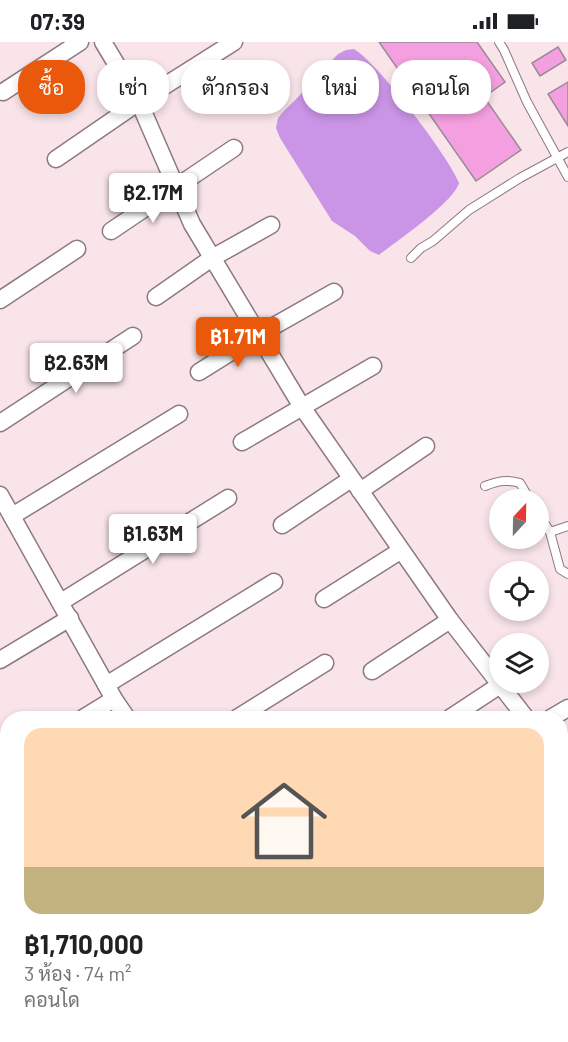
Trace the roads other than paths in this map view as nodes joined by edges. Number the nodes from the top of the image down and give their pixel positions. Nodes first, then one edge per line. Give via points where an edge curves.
1 (80, 42) edge
2 (103, 42) edge
3 (234, 42) edge
4 (499, 42) edge
5 (114, 60) edge
6 (169, 83) edge
7 (3, 92) dead end
8 (122, 114) edge
9 (144, 114) edge
10 (234, 148) dead end
11 (568, 152) edge
12 (556, 158) junction
13 (56, 159) dead end
14 (568, 177) edge
15 (176, 188) junction
16 (272, 225) dead end
17 (111, 231) dead end
18 (77, 249) dead end
19 (212, 258) junction
20 (411, 258) dead end
21 (334, 292) dead end
22 (156, 297) dead end
23 (0, 300) edge
24 (258, 335) junction
25 (133, 336) dead end
26 (373, 366) dead end
27 (199, 372) dead end
28 (302, 407) junction
29 (178, 414) dead end
30 (0, 423) edge
31 (242, 441) dead end
32 (426, 446) dead end
33 (356, 485) junction
34 (485, 486) dead end
35 (524, 489) edge
36 (0, 495) edge
37 (228, 498) dead end
38 (12, 516) junction
39 (282, 525) dead end
40 (568, 526) edge
41 (550, 532) joint
42 (400, 551) junction
43 (568, 574) edge
44 (274, 582) dead end
45 (324, 599) dead end
46 (61, 602) junction
47 (70, 618) junction
48 (450, 620) junction
49 (0, 660) edge
50 (326, 663) dead end
51 (372, 670) dead end
52 (489, 671) edge
53 (110, 692) junction
54 (489, 692) edge
55 (506, 693) edge
56 (90, 711) edge
57 (122, 711) edge
58 (248, 711) edge
59 (461, 711) edge
60 (520, 711) edge

1 - 7 street
2 - 5 street
3 - 6 street
4 - 12 lane
8 - 13 street
9 - 15 street
10 - 15 street
11 - 12 lane
12 - 14 lane
12 - 20 lane via 469,210
15 - 17 street
15 - 19 street
16 - 19 street
18 - 23 street
19 - 22 street
19 - 24 street
21 - 24 street
24 - 27 street
24 - 28 street
25 - 30 street
26 - 28 street
28 - 31 street
28 - 33 street
29 - 38 street
32 - 33 street
33 - 39 street
33 - 42 street
34 - 35 lane via 510,480 520,483
36 - 38 street
37 - 46 street
38 - 46 street
40 - 41 lane
41 - 43 lane via 560,569
42 - 45 street
42 - 48 street
44 - 53 street
46 - 47 street
47 - 49 street
47 - 53 street
48 - 51 street
48 - 52 street
50 - 58 street
53 - 56 street
53 - 57 street
54 - 59 street
55 - 60 street

